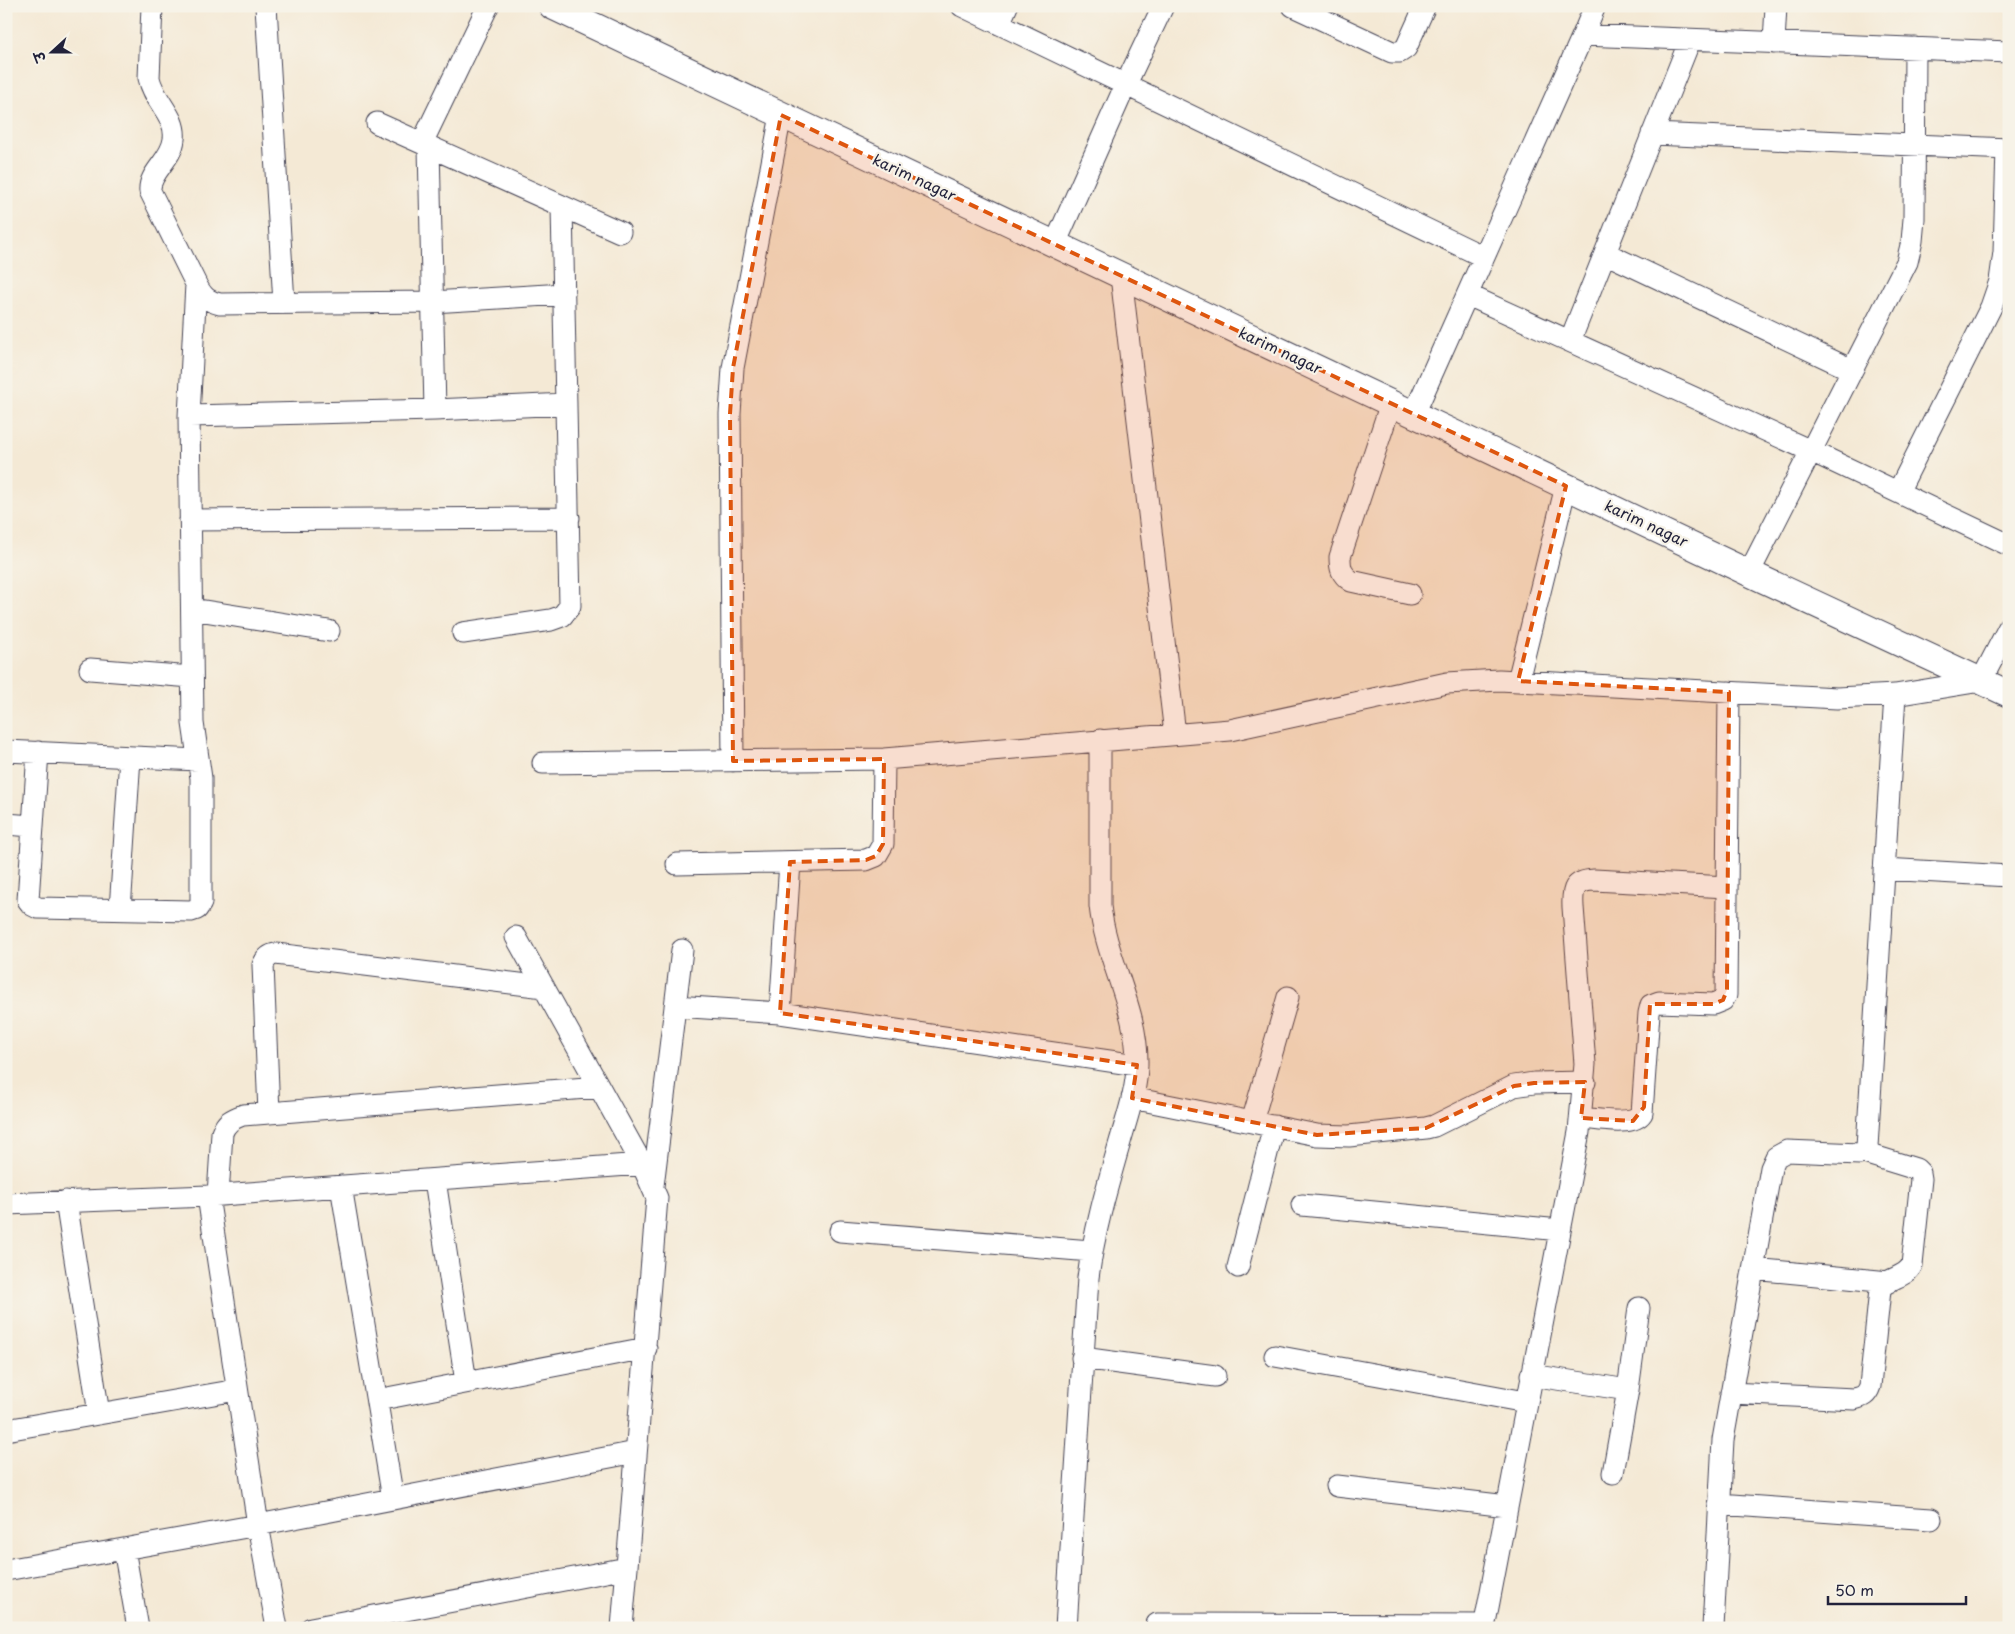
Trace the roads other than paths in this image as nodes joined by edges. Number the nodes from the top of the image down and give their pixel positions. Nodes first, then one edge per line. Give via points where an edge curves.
1 (152, 6) edge
2 (266, 6) edge
3 (488, 6) edge
4 (552, 6) edge
5 (962, 6) edge
6 (1163, 6) edge
7 (1293, 6) edge
8 (1425, 6) edge
9 (1595, 6) edge
10 (1776, 6) edge
11 (1003, 15) edge
12 (1583, 36) junction
13 (1690, 40) junction
14 (1774, 43) junction
15 (1915, 48) junction
16 (2009, 52) edge
17 (1126, 84) junction
18 (781, 115) junction
19 (376, 123) dead end
20 (1652, 134) junction
21 (425, 145) junction
22 (1914, 145) junction
23 (2008, 148) edge
24 (562, 206) junction
25 (620, 232) dead end
26 (1054, 244) junction
27 (1605, 253) junction
28 (1484, 257) junction
29 (1121, 276) junction
30 (196, 284) junction
31 (564, 294) junction
32 (1468, 294) junction
33 (432, 302) junction
34 (284, 303) junction
35 (1570, 341) junction
36 (1852, 370) junction
37 (1391, 403) junction
38 (566, 404) junction
39 (435, 410) junction
40 (1414, 414) junction
41 (189, 416) junction
42 (1811, 451) junction
43 (1566, 486) junction
44 (1898, 492) junction
45 (569, 518) junction
46 (190, 520) junction
47 (2009, 545) edge
48 (1749, 573) junction
49 (1410, 594) dead end
50 (192, 609) junction
51 (2009, 627) edge
52 (329, 631) dead end
53 (463, 633) dead end
54 (90, 669) dead end
55 (192, 677) junction
56 (1518, 681) junction
57 (1981, 681) junction
58 (1729, 692) junction
59 (2009, 694) edge
60 (1895, 695) junction
61 (1175, 734) junction
62 (1100, 740) junction
63 (6, 750) edge
64 (38, 752) junction
65 (130, 757) junction
66 (198, 760) junction
67 (884, 760) junction
68 (733, 761) junction
69 (543, 763) dead end
70 (6, 824) edge
71 (32, 826) junction
72 (790, 862) junction
73 (677, 864) dead end
74 (1884, 869) junction
75 (2009, 876) edge
76 (1727, 886) junction
77 (120, 910) junction
78 (516, 937) dead end
79 (682, 950) dead end
80 (544, 987) junction
81 (1288, 997) dead end
82 (675, 1006) junction
83 (780, 1013) junction
84 (1137, 1065) junction
85 (1585, 1082) junction
86 (599, 1087) junction
87 (1132, 1098) junction
88 (269, 1113) junction
89 (1581, 1118) junction
90 (1252, 1122) junction
91 (1274, 1126) junction
92 (1864, 1153) junction
93 (642, 1164) junction
94 (435, 1180) junction
95 (341, 1186) junction
96 (653, 1186) junction
97 (213, 1196) junction
98 (66, 1201) junction
99 (6, 1204) edge
100 (1302, 1205) dead end
101 (1560, 1230) junction
102 (840, 1231) dead end
103 (1092, 1251) junction
104 (1238, 1267) dead end
105 (1753, 1269) junction
106 (1889, 1282) junction
107 (1639, 1308) dead end
108 (646, 1348) junction
109 (1275, 1356) dead end
110 (1082, 1358) junction
111 (1531, 1375) junction
112 (1215, 1376) dead end
113 (466, 1382) junction
114 (237, 1390) junction
115 (1628, 1390) junction
116 (1731, 1393) junction
117 (376, 1400) junction
118 (1526, 1402) junction
119 (99, 1414) junction
120 (6, 1430) edge
121 (636, 1452) junction
122 (1613, 1473) dead end
123 (1337, 1486) dead end
124 (393, 1498) junction
125 (1719, 1504) junction
126 (1507, 1506) junction
127 (1931, 1519) dead end
128 (258, 1525) junction
129 (124, 1549) junction
130 (627, 1568) junction
131 (6, 1570) edge
132 (415, 1618) edge
133 (1157, 1624) dead end
134 (1485, 1626) edge
135 (138, 1628) edge
136 (277, 1628) edge
137 (310, 1628) edge
138 (622, 1628) edge
139 (1066, 1628) edge
140 (1712, 1628) edge

1 - 30 street via 149,78 157,100 174,124 175,138 172,151 151,179 150,191
2 - 34 street
3 - 21 street
4 - 18 street, karim nagar
5 - 11 street
6 - 17 street
7 - 8 street via 1392,52 1406,48
9 - 12 street
10 - 14 street
11 - 17 street
12 - 13 street
12 - 28 street
13 - 14 street
13 - 20 street
14 - 15 street
15 - 16 street
15 - 22 street
17 - 26 street
17 - 28 street
18 - 26 street, karim nagar
18 - 68 street via 733,368 730,414
19 - 21 street
20 - 22 street
20 - 27 street
21 - 24 street
21 - 33 street
22 - 23 street
22 - 36 street via 1914,219 1907,262
23 - 44 street via 2000,281 1991,307
24 - 25 street
24 - 31 street
26 - 29 street, karim nagar
27 - 35 street
27 - 36 street
28 - 32 street
29 - 37 street, karim nagar
29 - 61 street
30 - 34 street via 205,298 220,304
30 - 41 street
31 - 33 street
31 - 38 street
32 - 35 street
32 - 40 street
33 - 34 street
33 - 39 street
35 - 42 street
36 - 42 street
37 - 40 street, karim nagar
37 - 49 street via 1340,557 1340,567 1343,576 1351,581
38 - 39 street
38 - 45 street
39 - 41 street
40 - 43 street, karim nagar
41 - 46 street
42 - 44 street
42 - 48 street
43 - 48 street, karim nagar
43 - 56 street
44 - 47 street
45 - 46 street
45 - 53 street via 571,594 570,606 562,616
46 - 50 street
48 - 57 street, karim nagar
50 - 52 street
50 - 55 street
51 - 57 street
54 - 55 street
55 - 66 street
56 - 58 street
56 - 61 street via 1447,683 1252,726
57 - 59 street, karim nagar
57 - 60 street
58 - 60 street via 1838,698
58 - 76 street
60 - 74 street
61 - 62 street
62 - 67 street
62 - 84 street via 1102,924 1133,1025
63 - 64 street
64 - 65 street
64 - 71 street
65 - 66 street
65 - 77 street
66 - 77 street via 201,778 201,903 191,911
67 - 68 street
67 - 72 street via 882,844 876,856 866,860
68 - 69 street
70 - 71 street
71 - 77 street via 28,900 32,905 38,908
72 - 73 street
72 - 83 street
74 - 75 street
74 - 92 street via 1867,1147
76 - 85 street via 1594,880 1579,883 1574,888
76 - 89 street via 1727,990 1723,1000 1713,1004 1659,1002 1651,1005 1639,1118 1627,1122
78 - 80 street
79 - 82 street
80 - 86 street
80 - 88 street via 270,955 263,965
81 - 90 street
82 - 83 street
82 - 96 street
83 - 84 street
84 - 87 street
85 - 89 street
85 - 91 street via 1514,1086 1434,1126 1417,1129 1328,1136
86 - 88 street
86 - 93 street
87 - 90 street
87 - 103 street
88 - 97 street via 243,1115 225,1124
89 - 101 street
90 - 91 street
91 - 104 street
92 - 105 street via 1794,1151 1776,1157 1771,1168
92 - 106 street via 1916,1169 1921,1176 1912,1265 1906,1273
93 - 94 street
93 - 96 street
94 - 95 street
94 - 113 street
95 - 97 street
95 - 117 street
96 - 108 street via 658,1205
97 - 98 street
97 - 114 street
98 - 99 street
98 - 119 street
100 - 101 street
101 - 111 street
102 - 103 street
103 - 110 street
105 - 106 street
105 - 116 street
106 - 116 street via 1880,1290 1870,1386 1862,1398
107 - 115 street
108 - 113 street
108 - 121 street
109 - 118 street
110 - 112 street
110 - 139 street
111 - 115 street
111 - 118 street
113 - 117 street
114 - 119 street
114 - 128 street
115 - 122 street
116 - 125 street via 1723,1440
117 - 124 street
118 - 126 street
119 - 120 street
121 - 124 street
121 - 130 street
123 - 126 street
124 - 128 street
125 - 127 street
125 - 140 street
126 - 134 street
128 - 129 street
128 - 136 street
129 - 131 street
129 - 135 street
130 - 132 street
130 - 138 street
132 - 137 street
133 - 134 street

